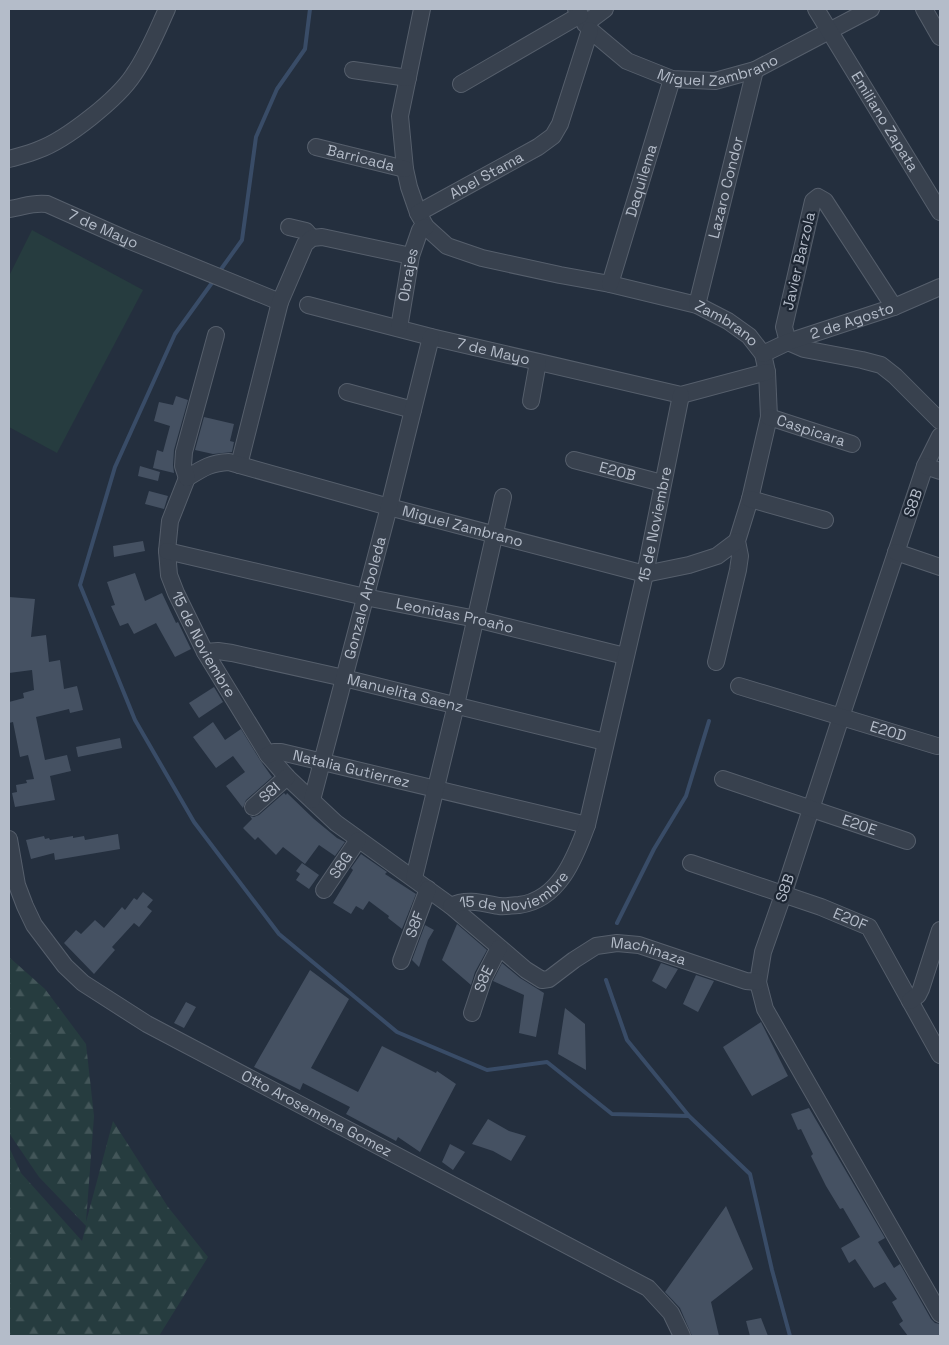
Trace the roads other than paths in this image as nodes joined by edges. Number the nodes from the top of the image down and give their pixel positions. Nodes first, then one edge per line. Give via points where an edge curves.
1 (167, 9) edge
2 (422, 9) edge
3 (605, 9) edge
4 (816, 9) edge
5 (871, 9) edge
6 (924, 9) edge
7 (583, 19) edge
8 (830, 31) junction
9 (940, 37) edge
10 (353, 70) dead end
11 (755, 70) junction
12 (408, 78) junction
13 (672, 80) junction
14 (461, 84) dead end
15 (316, 147) dead end
16 (27, 154) junction
17 (9, 159) edge
18 (405, 168) junction
19 (9, 171) edge
20 (9, 209) edge
21 (940, 212) edge
22 (422, 220) junction
23 (289, 226) dead end
24 (312, 238) junction
25 (411, 256) junction
26 (610, 284) junction
27 (940, 287) edge
28 (280, 302) junction
29 (308, 305) dead end
30 (697, 305) junction
31 (894, 307) junction
32 (399, 328) junction
33 (216, 334) dead end
34 (431, 337) junction
35 (788, 342) junction
36 (763, 354) junction
37 (538, 362) junction
38 (767, 372) junction
39 (347, 392) dead end
40 (681, 395) junction
41 (530, 401) dead end
42 (413, 410) junction
43 (769, 417) junction
44 (940, 421) edge
45 (940, 436) edge
46 (852, 444) dead end
47 (574, 460) dead end
48 (239, 465) junction
49 (933, 468) edge
50 (187, 478) junction
51 (662, 483) junction
52 (503, 497) dead end
53 (750, 499) junction
54 (389, 507) junction
55 (825, 520) dead end
56 (494, 534) junction
57 (737, 541) junction
58 (167, 551) junction
59 (896, 552) junction
60 (940, 568) edge
61 (645, 574) junction
62 (365, 597) junction
63 (476, 619) junction
64 (205, 652) junction
65 (625, 656) junction
66 (716, 662) dead end
67 (344, 678) junction
68 (739, 686) dead end
69 (456, 705) junction
70 (841, 717) junction
71 (605, 742) junction
72 (937, 746) dead end
73 (268, 755) junction
74 (322, 762) junction
75 (287, 777) junction
76 (723, 779) dead end
77 (435, 788) junction
78 (312, 800) junction
79 (253, 808) dead end
80 (812, 809) junction
81 (587, 825) junction
82 (9, 839) edge
83 (358, 840) junction
84 (907, 841) dead end
85 (691, 863) dead end
86 (414, 878) junction
87 (428, 889) junction
88 (324, 890) dead end
89 (783, 896) junction
90 (451, 906) junction
91 (940, 930) edge
92 (500, 948) junction
93 (401, 961) dead end
94 (758, 982) junction
95 (910, 1001) junction
96 (472, 1012) dead end
97 (940, 1055) edge
98 (940, 1314) edge
99 (682, 1336) edge

1 - 16 street via 133,75 110,101 83,124 40,150
2 - 12 street, Zambrano
3 - 7 street
4 - 8 street, Emiliano Zapata
5 - 8 street, Miguel Zambrano
6 - 9 street
7 - 13 street, Miguel Zambrano via 626,60
7 - 14 street
7 - 22 street, Abel Stama via 560,124 553,136
8 - 11 street, Miguel Zambrano
8 - 21 street, Emiliano Zapata
10 - 12 street
11 - 13 street, Miguel Zambrano via 715,81
11 - 30 street, Lazaro Condor
12 - 18 street, Zambrano via 400,116
13 - 26 street, Daquilema
15 - 18 street, Barricada
16 - 17 street
16 - 19 street
18 - 22 street, Zambrano
20 - 28 street, 7 de Mayo via 35,203 48,204
22 - 25 street, Obrajes
22 - 26 street, Zambrano via 447,246 482,258
23 - 24 street via 306,231
24 - 25 street via 322,237
24 - 28 street via 305,244
25 - 32 street, Obrajes
26 - 30 street, Zambrano
27 - 31 street, 2 de Agosto
28 - 48 street
29 - 32 street, 7 de Mayo
30 - 36 street, Zambrano via 728,320 749,336
31 - 35 street, 2 de Agosto
31 - 35 street, Javier Barzola via 824,201 818,197 812,201 784,326
32 - 34 street, 7 de Mayo
33 - 50 street via 184,452
34 - 37 street, 7 de Mayo
34 - 42 street, Gonzalo Arboleda
35 - 36 street, 2 de Agosto
35 - 44 street via 804,349 881,365
36 - 38 street, Zambrano
37 - 40 street, 7 de Mayo
37 - 41 street
38 - 40 street
38 - 43 street, Zambrano
39 - 42 street
40 - 51 street, 15 de Noviembre
42 - 54 street, Gonzalo Arboleda
43 - 46 street, Caspicara
43 - 53 street, Zambrano
45 - 49 street, S8B
47 - 51 street, E20B
48 - 50 street, Miguel Zambrano via 213,463
48 - 54 street, Miguel Zambrano
49 - 59 street, S8B
50 - 58 street, 15 de Noviembre via 170,521
51 - 61 street, 15 de Noviembre
52 - 56 street
53 - 55 street
53 - 57 street, Zambrano
54 - 56 street, Miguel Zambrano
54 - 62 street, Gonzalo Arboleda
56 - 61 street, Miguel Zambrano
56 - 63 street
57 - 61 street, Miguel Zambrano via 717,556
57 - 66 street, Zambrano via 738,570
58 - 62 street, Leonidas Proaño
58 - 64 street, 15 de Noviembre via 169,575
59 - 60 street
59 - 70 street, S8B
61 - 65 street, 15 de Noviembre
62 - 63 street, Leonidas Proaño
62 - 67 street, Gonzalo Arboleda
63 - 65 street, Leonidas Proaño
63 - 69 street
64 - 67 street, Manuelita Saenz via 232,653
64 - 73 street, 15 de Noviembre
65 - 71 street, 15 de Noviembre
67 - 69 street, Manuelita Saenz
67 - 74 street, Gonzalo Arboleda
68 - 70 street, E20D
69 - 71 street, Manuelita Saenz
69 - 77 street
70 - 72 street, E20D
70 - 80 street, S8B
71 - 81 street, 15 de Noviembre
73 - 74 street, Natalia Gutierrez via 281,752
73 - 75 street, 15 de Noviembre
74 - 77 street, Natalia Gutierrez
74 - 78 street, Gonzalo Arboleda
75 - 78 street, 15 de Noviembre
75 - 79 street, S8I
76 - 80 street, E20E
77 - 81 street, Natalia Gutierrez
77 - 86 street
78 - 83 street, 15 de Noviembre
80 - 84 street, E20E
80 - 89 street, S8B
81 - 90 street, 15 de Noviembre via 565,873 551,890 538,899 503,906 460,901
82 - 99 street, Otto Arosemena Gomez via 17,885 34,925 83,983 147,1024 648,1288 671,1313
83 - 86 street, 15 de Noviembre
83 - 88 street, S8G
85 - 89 street, E20F
86 - 87 street, 15 de Noviembre
87 - 90 street, 15 de Noviembre
87 - 93 street, S8F
89 - 94 street, S8B via 762,952
89 - 95 street, E20F via 821,907 868,927
90 - 92 street, Machinaza
91 - 95 street via 921,989
92 - 94 street, Machinaza via 542,980 596,946 617,943 639,945
92 - 96 street, S8E via 484,977
94 - 98 street, S8B via 765,1009
95 - 97 street, E20F

